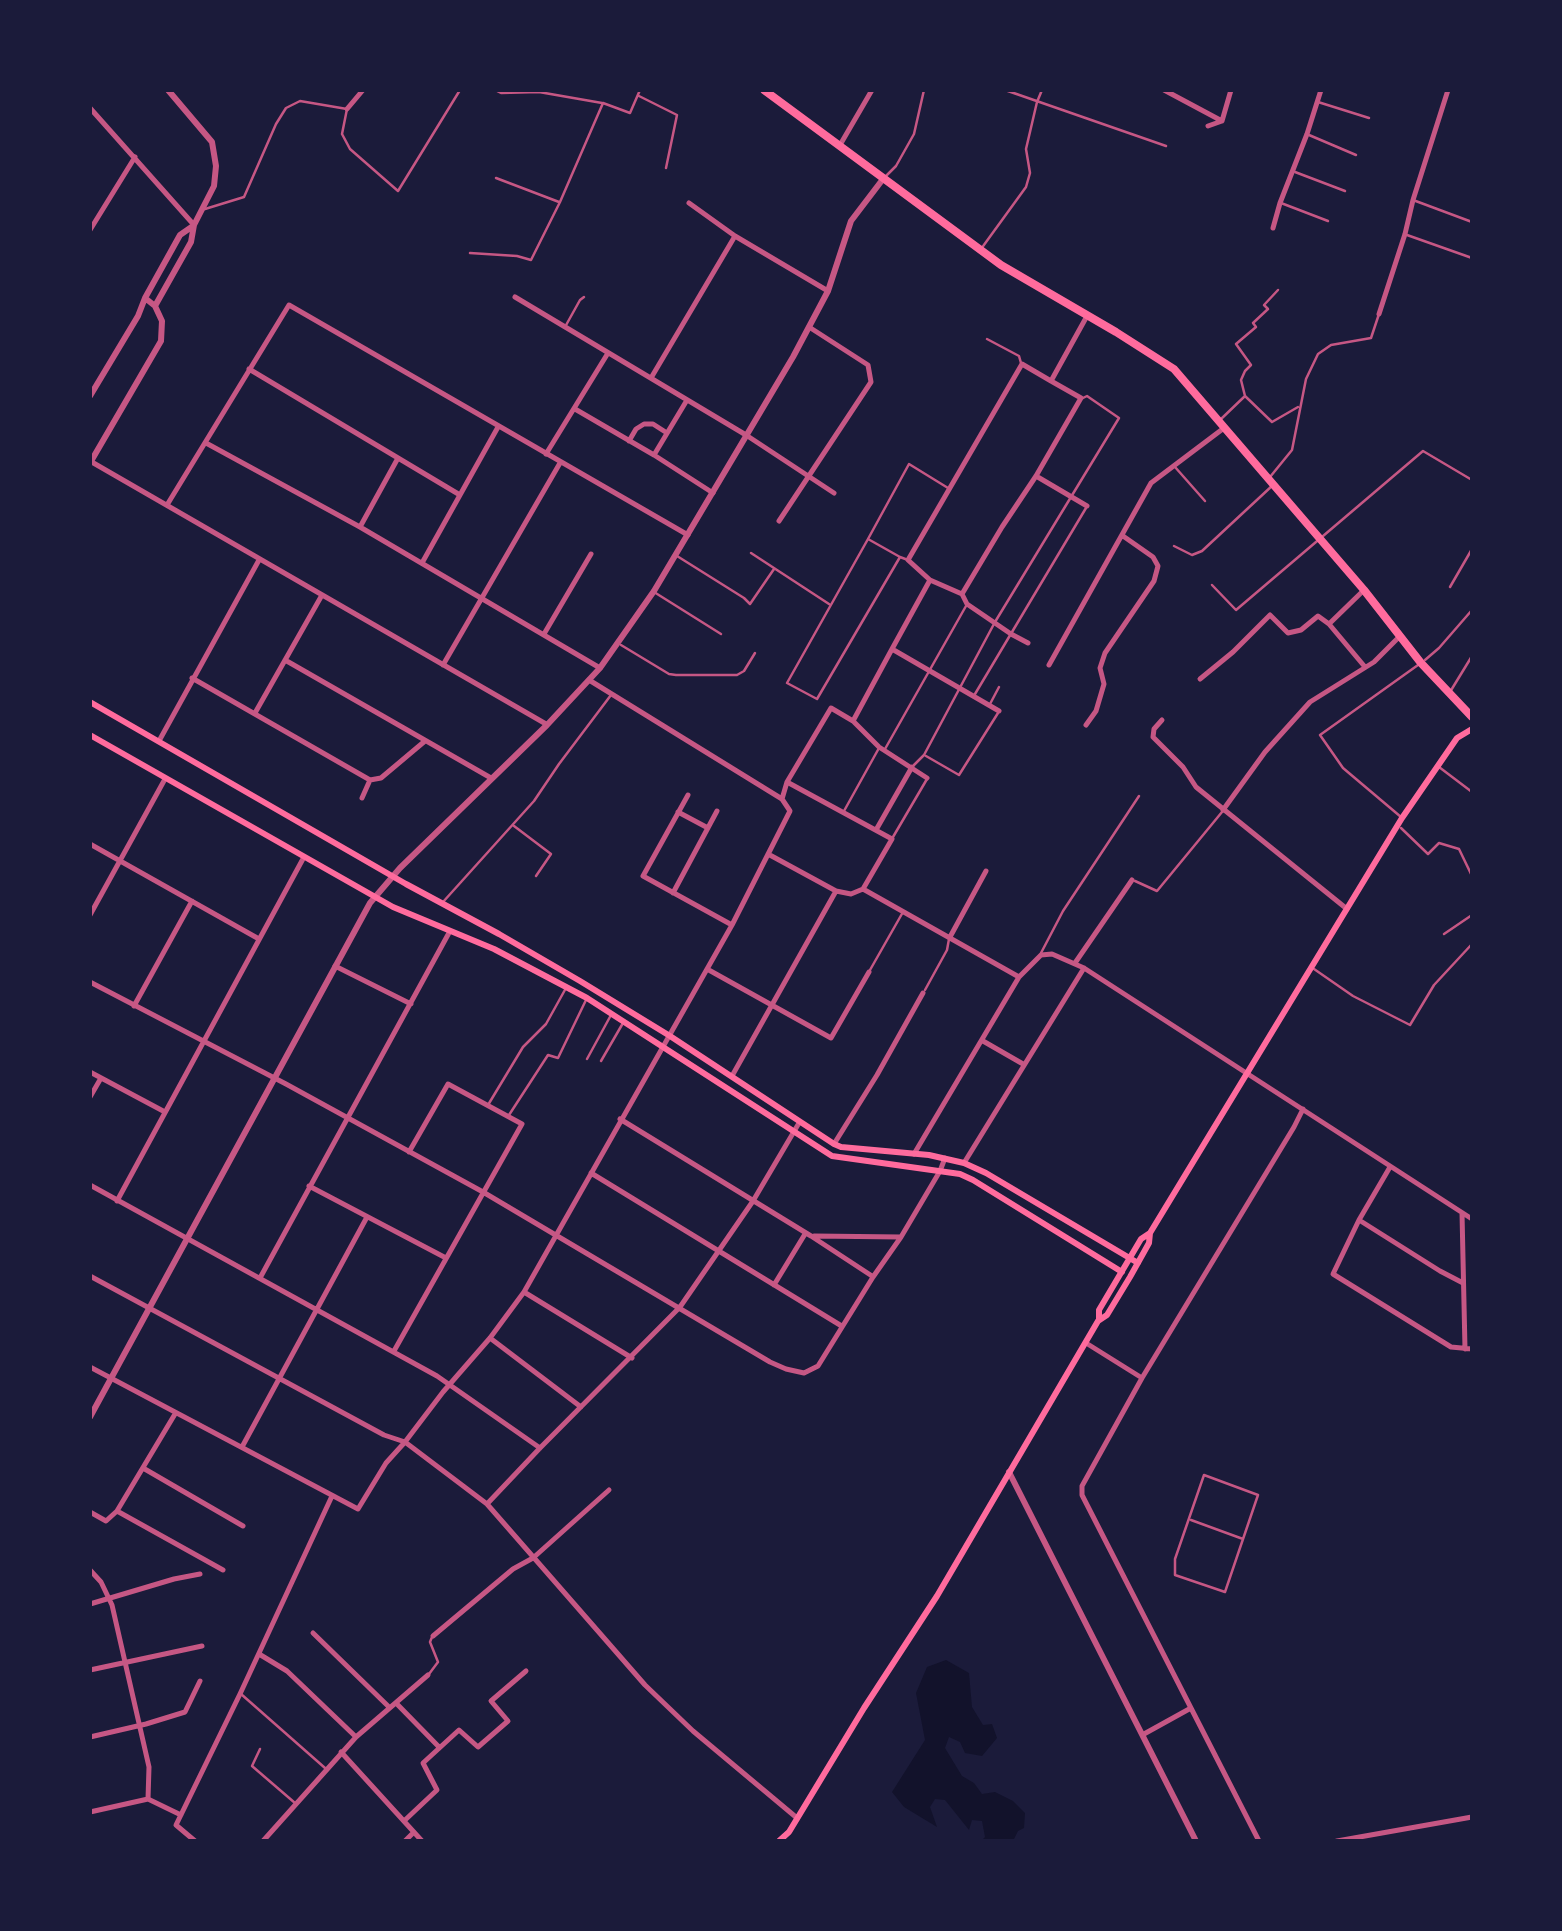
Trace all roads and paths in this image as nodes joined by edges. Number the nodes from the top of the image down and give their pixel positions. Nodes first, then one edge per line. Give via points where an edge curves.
1 (168, 90) edge
2 (363, 90) edge
3 (460, 90) edge
4 (495, 90) edge
5 (764, 90) edge
6 (872, 90) edge
7 (924, 90) edge
8 (1005, 90) edge
9 (1042, 90) edge
10 (1164, 90) edge
11 (1231, 90) edge
12 (1321, 90) edge
13 (1448, 90) edge
14 (639, 93) edge
15 (1316, 101) junction
16 (1037, 102) junction
17 (604, 103) junction
18 (90, 108) edge
19 (347, 108) junction
20 (1368, 118) dead end
21 (1222, 121) junction
22 (1208, 126) dead end
23 (1308, 134) junction
24 (840, 145) junction
25 (1166, 146) dead end
26 (1356, 155) dead end
27 (135, 157) junction
28 (666, 168) dead end
29 (1294, 172) junction
30 (496, 178) dead end
31 (884, 179) junction
32 (1345, 191) dead end
33 (1413, 200) junction
34 (560, 202) junction
35 (689, 203) dead end
36 (1280, 203) junction
37 (203, 209) junction
38 (92, 220) edge
39 (1328, 221) dead end
40 (1472, 222) edge
41 (194, 225) junction
42 (1273, 228) dead end
43 (90, 230) edge
44 (1406, 234) junction
45 (736, 236) junction
46 (980, 250) junction
47 (470, 253) dead end
48 (1472, 258) edge
49 (1278, 290) dead end
50 (828, 291) junction
51 (515, 297) dead end
52 (584, 297) dead end
53 (145, 298) junction
54 (156, 306) junction
55 (1379, 314) joint
56 (1088, 316) junction
57 (809, 327) junction
58 (565, 328) junction
59 (987, 339) dead end
60 (608, 353) junction
61 (1022, 364) junction
62 (250, 370) junction
63 (651, 378) junction
64 (1051, 382) junction
65 (90, 396) edge
66 (1244, 396) junction
67 (1082, 398) junction
68 (688, 400) junction
69 (1298, 407) junction
70 (575, 409) junction
71 (1222, 424) junction
72 (498, 426) junction
73 (667, 433) junction
74 (746, 435) junction
75 (630, 441) junction
76 (206, 442) junction
77 (546, 454) junction
78 (654, 455) junction
79 (398, 458) junction
80 (90, 462) edge
81 (560, 463) junction
82 (1174, 466) junction
83 (808, 476) junction
84 (1036, 476) junction
85 (1472, 480) edge
86 (1271, 481) junction
87 (950, 488) junction
88 (713, 493) junction
89 (834, 493) dead end
90 (460, 495) junction
91 (1071, 497) junction
92 (1205, 501) dead end
93 (166, 505) junction
94 (1087, 506) joint
95 (779, 521) dead end
96 (360, 527) junction
97 (688, 536) junction
98 (1123, 536) junction
99 (868, 539) junction
100 (1321, 539) junction
101 (1174, 546) dead end
102 (1472, 548) edge
103 (750, 553) dead end
104 (591, 554) dead end
105 (676, 556) junction
106 (900, 557) junction
107 (259, 560) junction
108 (908, 560) junction
109 (422, 564) junction
110 (774, 569) junction
111 (930, 580) junction
112 (1212, 585) dead end
113 (1450, 587) dead end
114 (1364, 590) junction
115 (654, 591) junction
116 (962, 594) junction
117 (322, 595) junction
118 (482, 599) junction
119 (967, 604) junction
120 (830, 605) junction
121 (1472, 610) edge
122 (995, 622) junction
123 (1329, 624) junction
124 (544, 634) junction
125 (720, 634) dead end
126 (1011, 634) junction
127 (1400, 636) junction
128 (617, 643) junction
129 (1028, 643) dead end
130 (892, 649) junction
131 (755, 652) dead end
132 (1472, 656) edge
133 (286, 660) junction
134 (1421, 663) junction
135 (442, 665) junction
136 (1049, 665) dead end
137 (1365, 667) junction
138 (600, 668) junction
139 (930, 671) junction
140 (192, 678) junction
141 (1200, 679) dead end
142 (589, 680) junction
143 (999, 688) dead end
144 (960, 690) junction
145 (612, 694) junction
146 (1449, 694) junction
147 (974, 697) junction
148 (90, 702) edge
149 (989, 706) junction
150 (999, 712) joint
151 (255, 713) junction
152 (1472, 715) edge
153 (1162, 720) dead end
154 (853, 721) junction
155 (548, 725) junction
156 (1086, 725) dead end
157 (1472, 729) edge
158 (90, 735) edge
159 (158, 741) junction
160 (425, 741) junction
161 (882, 748) junction
162 (924, 754) junction
163 (1438, 766) junction
164 (912, 767) junction
165 (166, 778) junction
166 (491, 778) junction
167 (928, 778) joint
168 (370, 780) junction
169 (787, 782) junction
170 (1472, 792) edge
171 (688, 795) dead end
172 (1140, 796) dead end
173 (362, 798) dead end
174 (782, 798) junction
175 (1223, 810) junction
176 (678, 812) junction
177 (716, 812) dead end
178 (844, 813) junction
179 (1400, 821) junction
180 (512, 825) junction
181 (708, 828) junction
182 (876, 830) junction
183 (892, 838) junction
184 (90, 844) edge
185 (768, 854) junction
186 (304, 857) junction
187 (119, 860) junction
188 (986, 871) dead end
189 (392, 876) junction
190 (536, 876) dead end
191 (1472, 876) edge
192 (1132, 880) joint
193 (863, 889) junction
194 (836, 890) junction
195 (673, 893) junction
196 (374, 897) junction
197 (192, 901) junction
198 (441, 904) junction
199 (1346, 909) junction
200 (903, 912) junction
201 (90, 915) edge
202 (1472, 915) edge
203 (732, 925) junction
204 (450, 931) junction
205 (1444, 934) dead end
206 (950, 937) junction
207 (259, 938) junction
208 (1472, 944) edge
209 (1041, 955) junction
210 (1075, 963) junction
211 (335, 966) junction
212 (1311, 967) junction
213 (1084, 968) junction
214 (707, 969) junction
215 (870, 972) joint
216 (1019, 977) junction
217 (90, 982) edge
218 (566, 987) junction
219 (923, 994) joint
220 (587, 998) junction
221 (410, 1004) junction
222 (134, 1006) junction
223 (770, 1006) junction
224 (612, 1014) junction
225 (624, 1022) junction
226 (670, 1036) junction
227 (982, 1040) junction
228 (203, 1042) junction
229 (663, 1047) junction
230 (586, 1059) dead end
231 (601, 1062) dead end
232 (1023, 1064) junction
233 (90, 1072) edge
234 (1248, 1073) junction
235 (732, 1076) junction
236 (101, 1078) junction
237 (274, 1078) junction
238 (90, 1097) edge
239 (488, 1105) junction
240 (1302, 1109) junction
241 (165, 1112) junction
242 (346, 1117) junction
243 (508, 1117) junction
244 (620, 1119) junction
245 (799, 1122) junction
246 (793, 1133) junction
247 (834, 1144) junction
248 (409, 1152) junction
249 (914, 1154) junction
250 (945, 1158) junction
251 (964, 1163) junction
252 (1390, 1166) junction
253 (940, 1170) junction
254 (591, 1173) junction
255 (90, 1186) edge
256 (309, 1186) junction
257 (483, 1192) junction
258 (118, 1201) junction
259 (752, 1201) junction
260 (1462, 1213) junction
261 (367, 1217) junction
262 (1472, 1218) edge
263 (1359, 1220) junction
264 (555, 1234) junction
265 (808, 1235) junction
266 (902, 1237) junction
267 (188, 1239) junction
268 (718, 1252) junction
269 (446, 1258) junction
270 (1134, 1261) junction
271 (1126, 1274) junction
272 (90, 1276) edge
273 (873, 1277) junction
274 (260, 1278) junction
275 (1463, 1283) junction
276 (774, 1285) junction
277 (524, 1292) junction
278 (680, 1307) junction
279 (150, 1308) junction
280 (316, 1308) junction
281 (842, 1326) junction
282 (490, 1338) junction
283 (1086, 1343) junction
284 (1468, 1349) edge
285 (394, 1351) junction
286 (632, 1358) junction
287 (90, 1367) edge
288 (112, 1378) junction
289 (1142, 1378) junction
290 (278, 1379) junction
291 (449, 1384) junction
292 (581, 1407) junction
293 (176, 1412) junction
294 (90, 1417) edge
295 (406, 1442) junction
296 (242, 1448) junction
297 (540, 1448) junction
298 (143, 1468) junction
299 (1009, 1471) junction
300 (608, 1490) dead end
301 (332, 1496) junction
302 (488, 1504) junction
303 (118, 1511) junction
304 (90, 1512) edge
305 (1190, 1519) junction
306 (244, 1526) dead end
307 (1243, 1539) junction
308 (533, 1558) junction
309 (90, 1570) edge
310 (223, 1570) dead end
311 (200, 1574) dead end
312 (110, 1598) junction
313 (90, 1604) edge
314 (313, 1633) dead end
315 (433, 1636) joint
316 (202, 1646) dead end
317 (259, 1654) junction
318 (125, 1661) junction
319 (90, 1670) edge
320 (526, 1670) dead end
321 (428, 1675) joint
322 (200, 1681) dead end
323 (240, 1694) junction
324 (396, 1703) junction
325 (389, 1707) junction
326 (1191, 1708) junction
327 (140, 1726) junction
328 (1144, 1734) junction
329 (90, 1737) edge
330 (356, 1737) junction
331 (439, 1748) junction
332 (260, 1749) dead end
333 (341, 1752) junction
334 (326, 1769) junction
335 (148, 1799) junction
336 (296, 1804) junction
337 (90, 1812) edge
338 (181, 1815) junction
339 (797, 1818) junction
340 (1472, 1818) edge
341 (404, 1821) junction
342 (414, 1832) junction
343 (784, 1839) edge
344 (195, 1841) edge
345 (263, 1841) edge
346 (405, 1841) edge
347 (422, 1841) edge
348 (1196, 1841) edge
349 (1259, 1841) edge
350 (1337, 1841) edge

1 - 37 street via 216,152 214,186
2 - 19 street
3 - 19 lane via 398,191 350,149 342,134
4 - 17 lane
5 - 24 main road
6 - 24 street
7 - 31 lane via 914,134
8 - 16 lane
9 - 16 lane
10 - 21 street
11 - 21 street
12 - 15 street
13 - 33 street
14 - 17 lane via 630,113
14 - 28 lane via 677,115
15 - 20 lane
15 - 23 street
16 - 25 lane
16 - 46 lane via 1026,187
17 - 34 lane
18 - 27 street
19 - 37 lane via 300,101 286,108 244,197
21 - 22 street
23 - 26 lane
23 - 29 street
24 - 31 main road
27 - 38 street
27 - 41 street
29 - 32 lane
29 - 36 street
30 - 34 lane
31 - 46 main road
31 - 50 street via 852,221
33 - 40 lane
33 - 44 street
34 - 47 lane via 531,260
35 - 45 street
36 - 39 lane
36 - 42 street
37 - 41 street
38 - 43 street
41 - 53 street via 180,235
41 - 54 street
44 - 48 lane
44 - 55 street
45 - 50 street
45 - 63 street
46 - 56 main road
49 - 66 lane via 1256,327 1236,344 1252,364 1241,380
50 - 57 street
51 - 58 street
52 - 58 lane
53 - 54 street
53 - 65 street
54 - 80 street via 161,341
55 - 69 lane via 1372,338 1318,354
56 - 64 street
56 - 71 main road via 1174,369
57 - 74 street
57 - 83 street via 868,365 871,382
58 - 60 street
59 - 61 lane
60 - 63 street
60 - 70 street
61 - 64 street
61 - 87 street
62 - 72 street via 289,305
62 - 76 street
62 - 79 street
63 - 68 street
64 - 67 street
66 - 69 lane via 1272,422
66 - 71 lane
67 - 84 street
67 - 91 lane via 1119,418
68 - 73 street
68 - 74 street
69 - 86 lane via 1292,450
70 - 75 street
70 - 77 street
71 - 82 street
71 - 86 main road
72 - 77 street
72 - 90 street
73 - 75 street via 644,424
73 - 78 street
74 - 83 street
74 - 88 street
75 - 78 street
76 - 93 street
76 - 96 street
77 - 81 street
78 - 88 street
79 - 90 street
79 - 96 street
80 - 93 street
81 - 97 street
81 - 118 street
82 - 92 lane
82 - 98 street via 1151,483
83 - 89 street
83 - 95 street
84 - 91 street
84 - 116 street
85 - 100 lane via 1423,452
86 - 100 main road
86 - 101 lane via 1202,552 1192,555
87 - 99 lane via 908,464
87 - 108 street
88 - 97 street
90 - 109 street
91 - 94 street
91 - 122 lane
93 - 107 street
94 - 126 lane
96 - 109 street
97 - 105 street
98 - 136 street
98 - 156 street via 1158,566 1105,654 1104,684
99 - 106 lane
99 - 120 lane
100 - 112 lane via 1236,610
100 - 114 main road
102 - 113 lane
103 - 110 lane
104 - 124 street
105 - 110 lane via 750,604
105 - 115 street
106 - 108 lane
106 - 120 lane via 817,698 787,683
107 - 117 street
107 - 140 street
108 - 111 street
109 - 118 street
110 - 120 lane
111 - 116 street
111 - 130 street
114 - 123 street
114 - 127 main road
115 - 125 lane
115 - 128 street
116 - 119 street
117 - 133 street
117 - 135 street
118 - 124 street
118 - 135 street
119 - 122 street
119 - 139 lane
121 - 134 lane
122 - 126 street
122 - 144 lane
123 - 137 street
123 - 141 street via 1318,616 1288,633 1270,615
124 - 138 street
126 - 129 street
126 - 147 lane
127 - 134 main road
127 - 137 street
128 - 131 lane via 676,675 744,672
128 - 138 street
130 - 139 street
130 - 154 street
132 - 146 lane
133 - 151 street
133 - 160 street
134 - 146 main road
134 - 179 lane via 1320,735 1343,768
135 - 155 street
137 - 175 street via 1310,702
138 - 142 street
139 - 144 street
139 - 161 lane
140 - 151 street
140 - 159 street
142 - 145 street
142 - 155 street
143 - 149 lane
144 - 147 street
144 - 162 lane
145 - 174 street
145 - 180 lane
146 - 152 main road
147 - 149 street
148 - 159 main road
149 - 150 street
150 - 162 lane via 959,775
151 - 168 street
153 - 175 street via 1153,737
154 - 161 street
154 - 169 street via 831,708
155 - 166 street
157 - 163 main road
158 - 165 main road
159 - 189 main road
160 - 166 street
160 - 168 street
161 - 164 street
161 - 178 lane
162 - 164 lane
163 - 170 lane
163 - 179 main road
164 - 167 street
164 - 182 street
165 - 186 main road
165 - 187 street
166 - 189 street
167 - 183 lane
168 - 173 street
169 - 174 street
169 - 178 street
171 - 176 street
172 - 209 lane via 1055,923
174 - 185 street via 790,811
175 - 192 lane via 1157,891
175 - 199 street
176 - 181 street
176 - 195 street via 643,876
177 - 181 street
178 - 182 street
179 - 191 lane via 1428,854 1440,843 1460,849
179 - 199 main road
180 - 190 lane via 551,854
180 - 198 lane
181 - 195 street
182 - 183 street
183 - 193 street
184 - 187 street
185 - 194 street
185 - 203 street
186 - 196 main road
186 - 207 street
187 - 197 street
187 - 201 street
188 - 206 street
189 - 196 street
189 - 198 main road
192 - 210 street
193 - 194 street
193 - 200 street
194 - 223 street
195 - 203 street
196 - 204 main road
196 - 211 street
197 - 207 street
197 - 222 street
198 - 226 main road
199 - 212 main road
200 - 206 street
200 - 215 lane
202 - 205 lane
203 - 214 street
204 - 218 main road
204 - 221 street
206 - 216 street
206 - 219 lane
207 - 228 street
208 - 212 lane via 1434,985 1410,1025
209 - 210 street
209 - 216 street
210 - 213 street
211 - 221 street
211 - 237 street
212 - 234 main road
213 - 232 street
213 - 234 street
214 - 223 street
214 - 226 street
215 - 223 street via 832,1038
216 - 227 street
217 - 222 street
218 - 220 main road
218 - 239 lane
219 - 247 street
220 - 224 main road
220 - 243 lane via 558,1058 548,1055
221 - 242 street
222 - 228 street
223 - 235 street
224 - 225 main road
224 - 230 lane
225 - 229 main road
225 - 231 lane
226 - 229 street
226 - 235 main road
227 - 232 street
227 - 249 street
228 - 237 street
228 - 241 street
229 - 244 street
229 - 246 main road
232 - 251 street
233 - 236 street
234 - 240 street
234 - 270 main road
235 - 245 main road
236 - 238 street
236 - 241 street
237 - 242 street
237 - 267 street
239 - 243 street
239 - 248 street via 448,1084
240 - 252 street
240 - 289 street
241 - 258 street
242 - 248 street
242 - 256 street
243 - 257 street via 522,1124
244 - 254 street
244 - 259 street
245 - 246 street
245 - 247 main road
246 - 253 main road via 832,1156
246 - 259 street
247 - 249 main road
248 - 257 street
249 - 250 main road
250 - 251 main road
250 - 253 street
251 - 270 main road
252 - 260 street
252 - 263 street
253 - 266 street
253 - 271 main road via 974,1180
254 - 264 street
254 - 268 street
255 - 258 street
256 - 261 street
256 - 274 street
257 - 264 street
257 - 269 street
258 - 267 street
259 - 265 street
259 - 268 street
260 - 262 street
260 - 275 street
261 - 269 street
261 - 280 street
263 - 275 street
263 - 284 street via 1333,1274 1451,1347
264 - 277 street
264 - 278 street
265 - 266 street
265 - 273 street
265 - 276 street
266 - 273 street
267 - 274 street
267 - 279 street
268 - 276 street
268 - 278 street
269 - 285 street
270 - 271 main road
271 - 283 main road via 1099,1310
272 - 279 street
273 - 281 street
274 - 280 street
275 - 284 street
276 - 281 street
277 - 282 street
277 - 286 street
278 - 281 street via 770,1362 804,1373 818,1366
278 - 286 street
279 - 288 street
279 - 290 street
280 - 285 street
280 - 290 street
282 - 291 street
282 - 292 street
283 - 289 street
283 - 299 main road
285 - 291 street
286 - 292 street
287 - 288 street
288 - 293 street
288 - 294 street
289 - 326 street via 1085,1478 1082,1495
290 - 295 street
290 - 296 street
291 - 295 street
291 - 297 street
292 - 297 street
293 - 296 street
293 - 298 street
295 - 301 street via 358,1509
295 - 302 street
296 - 301 street
297 - 302 street
298 - 303 street
298 - 306 street
299 - 328 street
299 - 339 main road
300 - 308 street
301 - 317 street
302 - 308 street
303 - 304 street via 106,1521
303 - 310 street
305 - 307 lane
305 - 307 lane via 1204,1475 1258,1495
305 - 307 lane via 1174,1559 1176,1575 1225,1592
308 - 315 street
308 - 339 street via 646,1686
309 - 312 street
311 - 312 street
312 - 313 street
312 - 318 street
314 - 325 street
315 - 321 lane via 438,1662
316 - 318 street
317 - 323 street
317 - 330 street via 288,1671
318 - 319 street
318 - 327 street
320 - 331 street via 491,1701 508,1721 478,1747 458,1730
321 - 324 street
322 - 327 street via 185,1712
323 - 334 lane
323 - 338 street
324 - 325 street
324 - 331 street
325 - 330 street
326 - 328 street
326 - 349 street
327 - 329 street
327 - 335 street
328 - 348 street
330 - 333 street
331 - 341 street via 422,1764 438,1790
332 - 336 lane via 252,1766
333 - 334 street
333 - 341 street
334 - 336 street
335 - 337 street
335 - 338 street
336 - 345 street
338 - 344 street via 176,1825
339 - 343 main road
340 - 350 street
341 - 342 street
342 - 346 street
342 - 347 street

